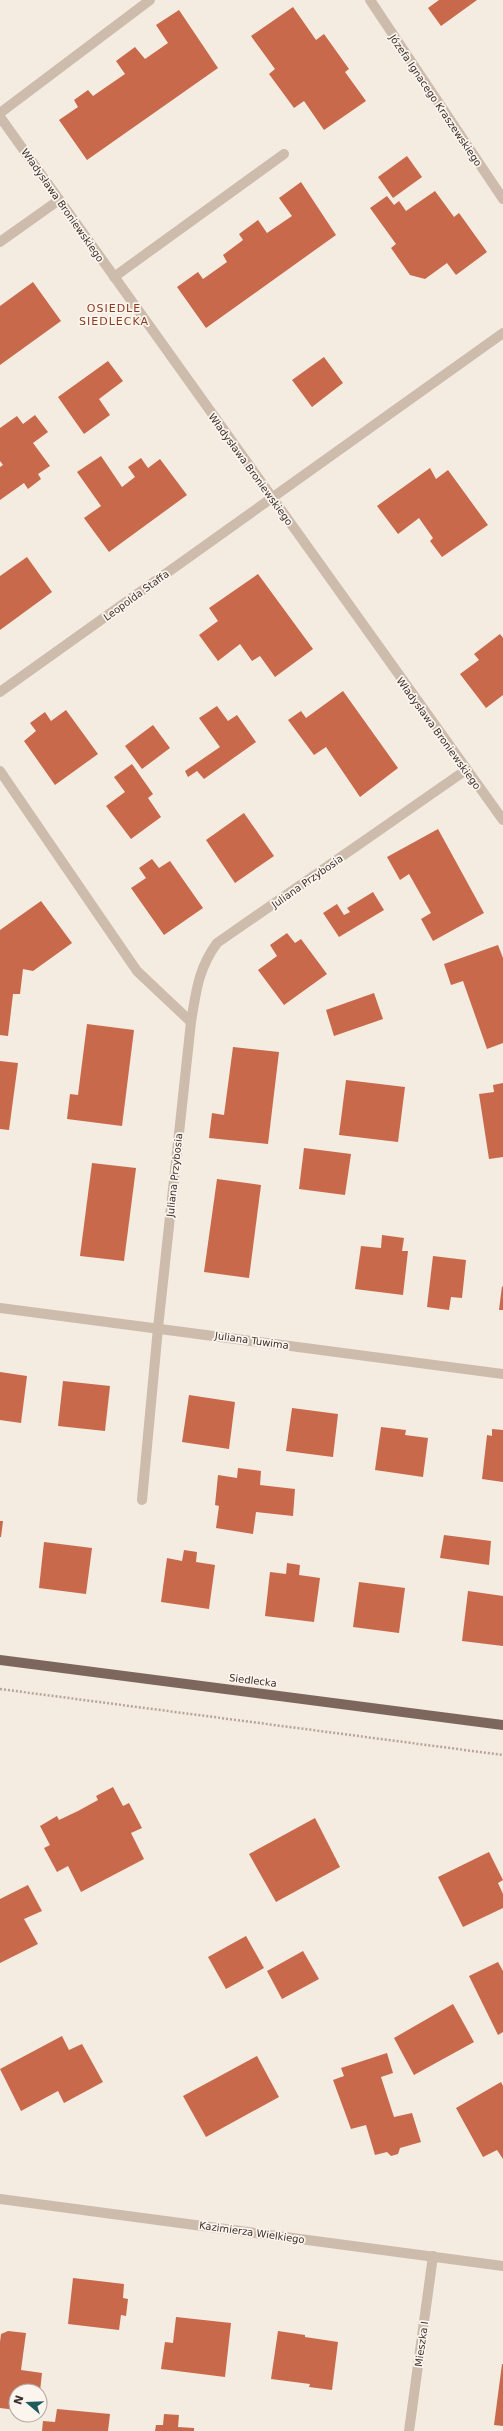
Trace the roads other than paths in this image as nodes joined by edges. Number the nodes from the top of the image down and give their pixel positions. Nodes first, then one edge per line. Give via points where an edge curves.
1 (150, 0) edge
2 (370, 0) edge
3 (0, 113) edge
4 (0, 117) edge
5 (284, 154) dead end
6 (503, 199) edge
7 (59, 200) junction
8 (0, 242) edge
9 (114, 277) junction
10 (503, 333) edge
11 (271, 498) junction
12 (0, 692) edge
13 (466, 770) junction
14 (0, 771) edge
15 (503, 820) edge
16 (191, 1022) junction
17 (0, 1308) edge
18 (158, 1328) junction
19 (503, 1374) edge
20 (142, 1500) dead end
21 (0, 1660) edge
22 (503, 1725) edge
23 (0, 2199) edge
24 (432, 2256) junction
25 (503, 2266) edge
26 (409, 2431) edge

1 - 3 street
2 - 6 street, Józefa Ignacego Kraszewskiego
4 - 7 street, Władysława Broniewskiego
5 - 9 street
7 - 8 street
7 - 9 street, Władysława Broniewskiego
9 - 11 street, Władysława Broniewskiego
10 - 11 street, Leopolda Staffa
11 - 12 street, Leopolda Staffa
11 - 13 street, Władysława Broniewskiego
13 - 15 street, Władysława Broniewskiego
13 - 16 street, Juliana Przybosia via 217,943 205,960 198,981
14 - 16 street via 137,971
16 - 18 street, Juliana Przybosia
17 - 18 street, Juliana Tuwima
18 - 19 street, Juliana Tuwima
18 - 20 street, Juliana Przybosia
21 - 22 main road, Siedlecka
23 - 24 street, Kazimierza Wielkiego
24 - 25 street, Kazimierza Wielkiego
24 - 26 street, Mieszka I

